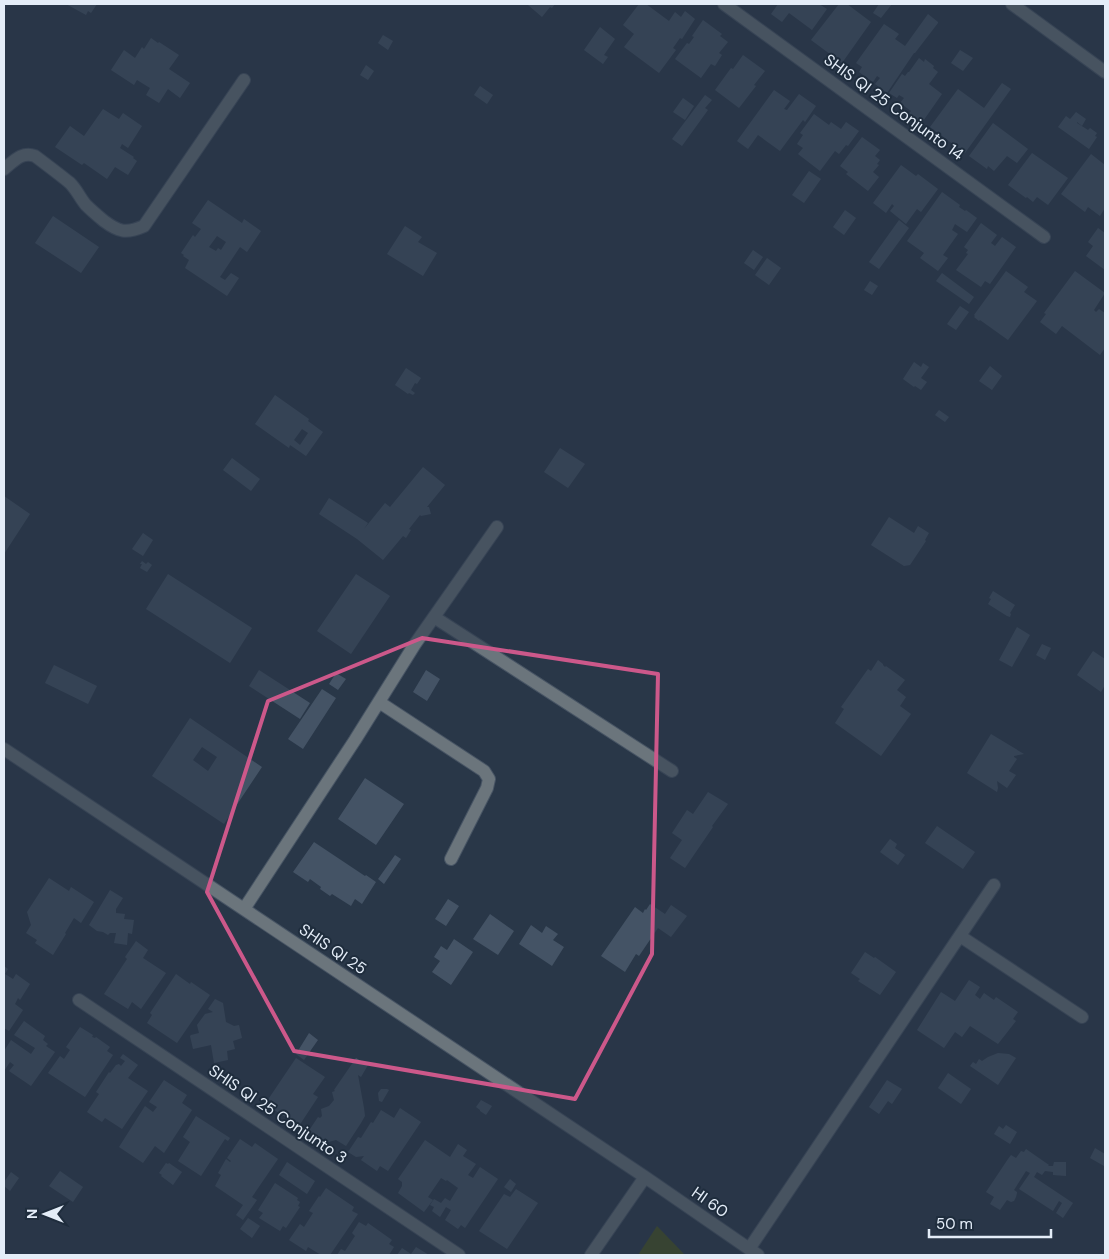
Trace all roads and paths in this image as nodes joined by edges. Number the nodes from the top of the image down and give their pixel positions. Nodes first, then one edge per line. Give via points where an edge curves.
1 (724, 4) edge
2 (1012, 4) edge
3 (1105, 72) edge
4 (244, 80) dead end
5 (4, 169) edge
6 (1044, 237) dead end
7 (497, 527) dead end
8 (434, 617) junction
9 (379, 702) junction
10 (4, 749) edge
11 (672, 771) dead end
12 (451, 859) dead end
13 (994, 885) dead end
14 (244, 909) junction
15 (960, 936) junction
16 (79, 1000) dead end
17 (1082, 1017) dead end
18 (645, 1177) junction
19 (754, 1252) edge
20 (459, 1255) edge
21 (591, 1255) edge

1 - 6 street, SHIS QI 25 Conjunto 14
2 - 3 street
4 - 5 street via 144,226 135,230 123,232 114,228 89,208 77,190 36,156 23,155
7 - 8 street
8 - 9 street
8 - 11 street
9 - 12 street via 484,771 489,779
9 - 14 street
10 - 14 street, SHIS QI 25
13 - 15 street
14 - 18 street, SHIS QI 25
15 - 17 street
15 - 19 street
16 - 20 street, SHIS QI 25 Conjunto 3
18 - 19 street, HI 60
18 - 21 street

